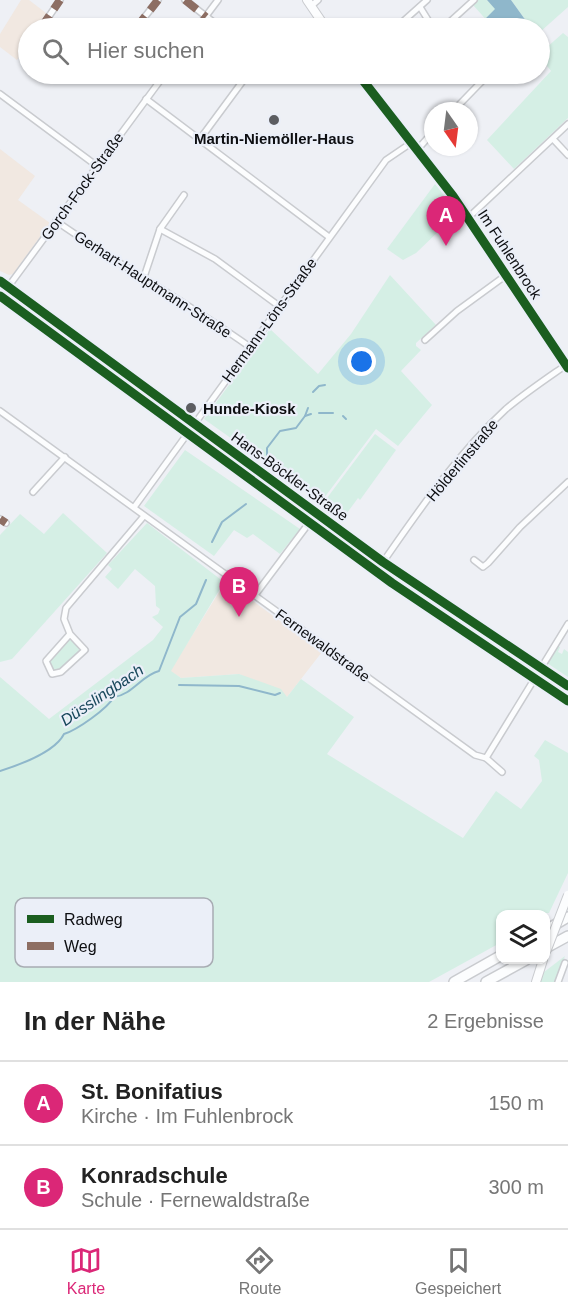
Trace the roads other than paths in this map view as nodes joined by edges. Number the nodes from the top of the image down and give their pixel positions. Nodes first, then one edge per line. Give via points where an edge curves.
1 (60, 0) edge
2 (158, 0) edge
3 (185, 0) edge
4 (218, 0) edge
5 (318, 0) edge
6 (427, 0) edge
7 (474, 0) edge
8 (309, 3) edge
9 (420, 7) junction
10 (206, 17) joint
11 (48, 18) edge
12 (144, 18) edge
13 (319, 18) edge
14 (407, 18) edge
15 (427, 18) edge
16 (454, 18) edge
17 (157, 84) edge
18 (241, 84) edge
19 (366, 84) edge
20 (479, 84) edge
21 (0, 94) edge
22 (146, 99) junction
23 (462, 102) edge
24 (568, 124) edge
25 (200, 139) junction
26 (424, 139) edge
27 (554, 139) junction
28 (414, 147) junction
29 (568, 155) edge
30 (97, 166) junction
31 (184, 195) dead end
32 (469, 217) junction
33 (56, 221) junction
34 (160, 229) junction
35 (329, 237) junction
36 (506, 276) junction
37 (144, 277) junction
38 (0, 281) edge
39 (8, 287) junction
40 (0, 297) edge
41 (279, 306) junction
42 (425, 340) dead end
43 (250, 347) junction
44 (567, 367) edge
45 (0, 411) edge
46 (193, 424) junction
47 (186, 433) junction
48 (65, 457) junction
49 (568, 482) edge
50 (33, 492) dead end
51 (135, 506) junction
52 (144, 516) junction
53 (0, 519) edge
54 (6, 523) dead end
55 (309, 523) junction
56 (474, 560) dead end
57 (382, 562) junction
58 (376, 572) junction
59 (255, 595) junction
60 (568, 624) edge
61 (70, 634) junction
62 (539, 668) junction
63 (533, 679) junction
64 (568, 686) edge
65 (568, 701) edge
66 (486, 758) junction
67 (502, 772) dead end
68 (568, 895) edge
69 (568, 917) edge
70 (550, 928) edge
71 (568, 936) edge
72 (550, 940) edge
73 (550, 947) edge
74 (496, 959) edge
75 (565, 963) dead end
76 (519, 964) edge
77 (542, 964) edge
78 (537, 980) edge
79 (454, 982) edge
80 (486, 982) edge
81 (558, 982) edge

1 - 11 street
2 - 12 street
3 - 10 street
4 - 10 street
5 - 8 street
6 - 9 street
7 - 16 street
8 - 13 main road
9 - 14 street
9 - 15 street
17 - 22 street, Gorch-Fock-Straße
18 - 25 street
19 - 28 main road, Im Fuhlenbrock
20 - 23 street
21 - 30 street
22 - 25 street
22 - 30 street, Gorch-Fock-Straße
24 - 27 street
25 - 35 street
26 - 28 street, Hermann-Löns-Straße
27 - 29 street
27 - 32 street
28 - 32 main road, Im Fuhlenbrock
28 - 35 street, Hermann-Löns-Straße via 386,160
30 - 33 street, Gorch-Fock-Straße
31 - 34 street
32 - 36 main road, Im Fuhlenbrock
33 - 37 street, Gerhart-Hauptmann-Straße
33 - 39 street, Gorch-Fock-Straße
34 - 37 street
34 - 41 street via 215,259
35 - 41 street, Hermann-Löns-Straße
36 - 42 street, Im Fuhlenbrock
36 - 44 main road, Im Fuhlenbrock
37 - 43 street, Gerhart-Hauptmann-Straße
38 - 39 main road, Hans-Böckler-Straße
39 - 40 street, Gorch-Fock-Straße
39 - 46 main road, Hans-Böckler-Straße
40 - 47 main road, Hans-Böckler-Straße
41 - 43 street, Hermann-Löns-Straße
43 - 46 street, Hermann-Löns-Straße
44 - 57 street, Hölderlinstraße via 516,401 480,435
45 - 48 street, Fernewaldstraße
46 - 47 street, Hermann-Löns-Straße
46 - 57 main road, Hans-Böckler-Straße
47 - 51 street, Hermann-Löns-Straße
47 - 55 main road, Hans-Böckler-Straße
48 - 50 street
48 - 51 street, Fernewaldstraße
49 - 56 street via 489,563 483,567
51 - 52 street, Fernewaldstraße
52 - 59 street, Fernewaldstraße
52 - 61 street via 66,608 64,619
53 - 54 street
55 - 58 main road, Hans-Böckler-Straße
55 - 59 street, Hans-Böckler-Straße
57 - 58 street, Hölderlinstraße
57 - 62 main road, Hans-Böckler-Straße
58 - 63 main road, Hans-Böckler-Straße
59 - 66 street, Fernewaldstraße via 475,755
60 - 62 street
61 - 61 street via 85,650 61,672 52,674 46,661
62 - 63 street
62 - 64 main road, Hans-Böckler-Straße
63 - 65 main road, Hans-Böckler-Straße
63 - 66 street
66 - 67 street, Fernewaldstraße
68 - 72 main road, bridge
69 - 70 highway
71 - 73 highway
74 - 79 highway
75 - 81 street
76 - 80 highway
77 - 78 main road

